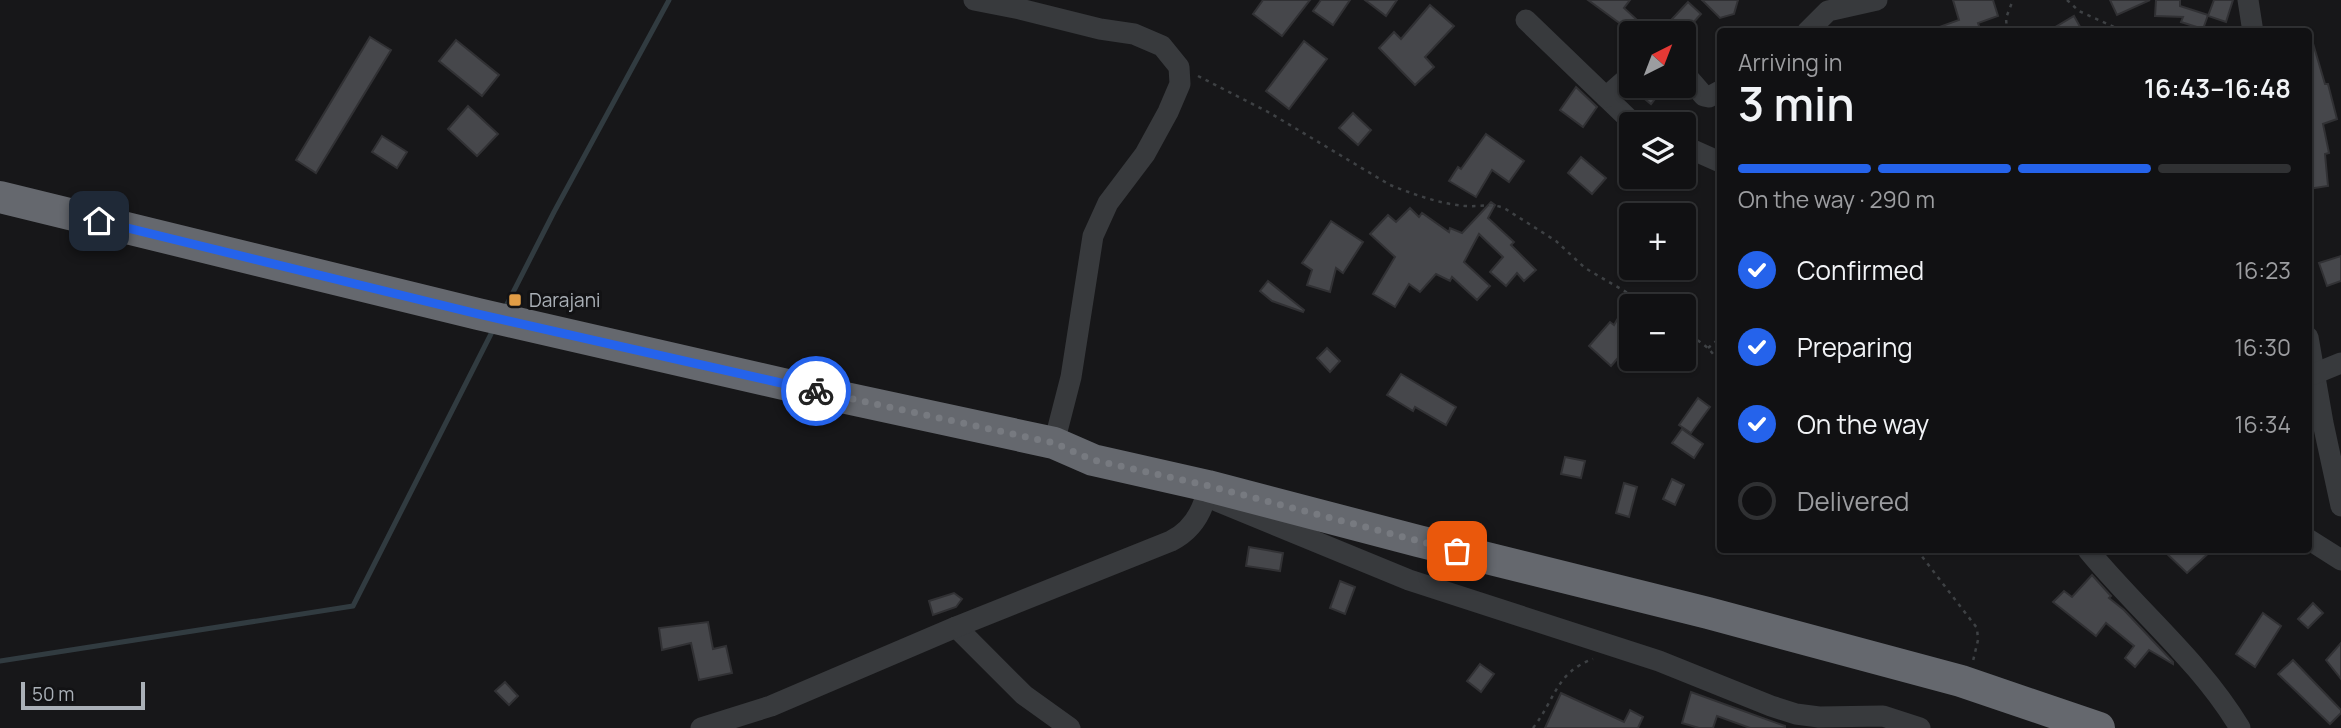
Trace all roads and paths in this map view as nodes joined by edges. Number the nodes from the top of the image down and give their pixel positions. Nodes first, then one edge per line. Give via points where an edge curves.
1 (974, 0) edge
2 (1877, 0) edge
3 (2013, 0) edge
4 (2067, 0) edge
5 (2248, 0) edge
6 (1526, 20) dead end
7 (1811, 28) edge
8 (2007, 28) edge
9 (2116, 28) edge
10 (2252, 28) edge
11 (1179, 67) junction
12 (1619, 86) edge
13 (1696, 87) edge
14 (1717, 93) edge
15 (1606, 97) junction
16 (1620, 112) edge
17 (1696, 151) edge
18 (1717, 161) edge
19 (0, 197) edge
20 (1629, 294) edge
21 (1696, 339) edge
22 (1717, 340) edge
23 (1708, 348) junction
24 (1717, 358) edge
25 (2312, 362) edge
26 (2341, 363) edge
27 (2314, 374) junction
28 (2315, 426) edge
29 (1054, 443) junction
30 (1208, 491) junction
31 (2341, 506) edge
32 (2312, 542) edge
33 (1919, 553) edge
34 (2090, 553) edge
35 (2341, 560) edge
36 (956, 627) junction
37 (1612, 646) junction
38 (1961, 681) junction
39 (1883, 722) edge
40 (714, 726) edge
41 (1070, 728) edge
42 (1533, 728) edge
43 (1920, 728) edge
44 (2099, 728) edge
45 (2240, 728) edge

1 - 11 street via 1134,34 1162,46
2 - 7 street via 1828,11
3 - 8 path
4 - 9 path via 2079,11
5 - 10 street
6 - 15 street
11 - 20 path via 1270,113 1390,185 1464,206 1504,208 1556,241 1585,268
11 - 29 street via 1180,84 1168,112 1145,154 1108,204 1093,236 1071,377
12 - 15 street
13 - 14 street via 1704,96
15 - 16 street
17 - 18 street
19 - 29 highway via 478,314
21 - 23 path
22 - 23 path
23 - 24 path
25 - 27 street
26 - 27 street
27 - 28 street
28 - 31 street
29 - 30 highway via 1093,460
30 - 36 street via 1190,529 1181,536
30 - 37 street via 1409,580
30 - 38 highway via 1708,613
32 - 35 street
33 - 38 path via 1977,628 1975,657
34 - 45 street via 2213,688
36 - 40 street
36 - 41 street via 1024,695
37 - 39 street via 1796,714
37 - 42 path via 1567,673
38 - 44 highway
39 - 43 street

